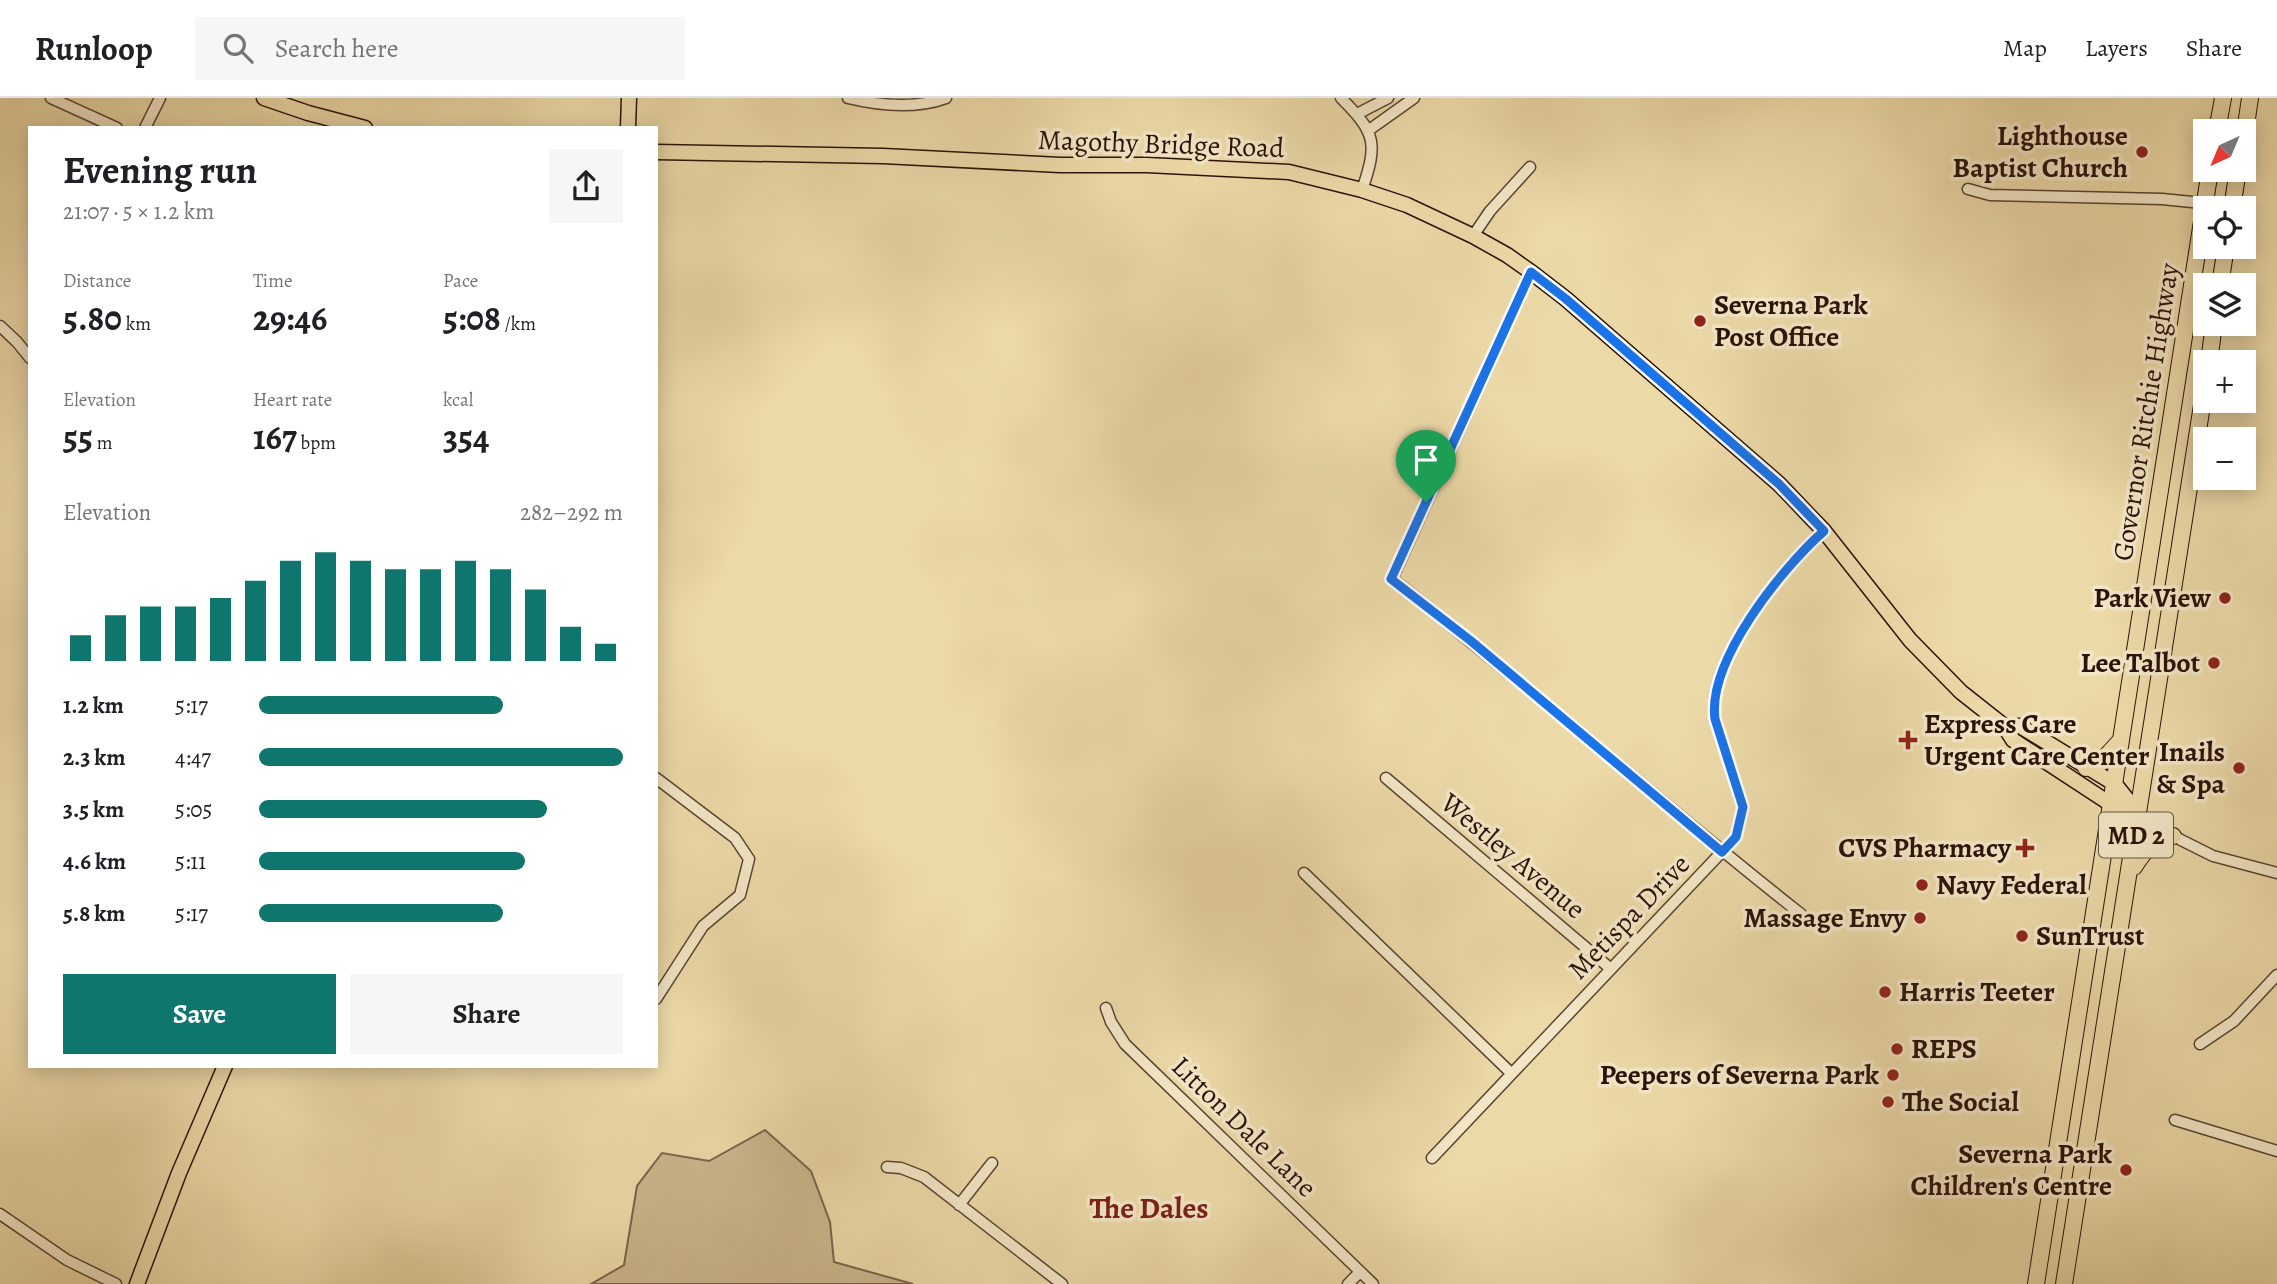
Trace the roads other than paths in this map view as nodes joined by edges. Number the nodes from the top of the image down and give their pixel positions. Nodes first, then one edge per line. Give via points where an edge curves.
1 (51, 98) edge
2 (160, 98) edge
3 (264, 98) edge
4 (629, 98) edge
5 (848, 98) edge
6 (946, 98) edge
7 (1341, 98) edge
8 (1388, 98) edge
9 (1414, 98) edge
10 (2223, 98) edge
11 (2250, 98) edge
12 (1357, 114) junction
13 (2219, 119) edge
14 (2247, 119) edge
15 (113, 126) edge
16 (146, 126) edge
17 (357, 126) edge
18 (628, 126) edge
19 (1369, 130) junction
20 (658, 152) edge
21 (1530, 167) dead end
22 (1968, 189) dead end
23 (1363, 190) junction
24 (2193, 202) edge
25 (1473, 236) junction
26 (2196, 259) edge
27 (1531, 272) junction
28 (0, 326) edge
29 (28, 356) edge
30 (2201, 413) edge
31 (1824, 531) junction
32 (2004, 726) junction
33 (2122, 738) junction
34 (2086, 768) junction
35 (1386, 778) dead end
36 (658, 780) edge
37 (2115, 784) junction
38 (2112, 805) junction
39 (2139, 814) junction
40 (2173, 836) junction
41 (1722, 852) junction
42 (1304, 873) dead end
43 (2277, 873) edge
44 (2129, 875) junction
45 (1801, 914) dead end
46 (1611, 969) junction
47 (2277, 975) edge
48 (658, 996) edge
49 (1106, 1008) dead end
50 (2200, 1044) dead end
51 (224, 1068) edge
52 (1511, 1073) junction
53 (2175, 1120) dead end
54 (2277, 1151) edge
55 (1432, 1158) dead end
56 (992, 1163) dead end
57 (887, 1167) dead end
58 (959, 1205) junction
59 (0, 1214) edge
60 (1360, 1272) junction
61 (116, 1284) edge
62 (137, 1284) edge
63 (1062, 1284) edge
64 (1348, 1284) edge
65 (1373, 1284) edge
66 (2036, 1284) edge
67 (2064, 1284) edge

1 - 15 street
2 - 16 street
3 - 17 main road
4 - 18 main road
5 - 6 street via 909,105
7 - 12 street
8 - 12 street
9 - 19 street
10 - 13 highway
11 - 14 highway
12 - 19 street
19 - 23 street via 1371,164
20 - 23 main road, Magothy Bridge Road via 1227,168 1289,172
21 - 25 street
22 - 24 street via 1990,195
23 - 25 main road, Magothy Bridge Road
25 - 27 main road, Magothy Bridge Road
26 - 33 highway, Governor Ritchie Highway / MD 2
27 - 31 main road, Magothy Bridge Road via 1779,484
27 - 41 street via 1391,579
28 - 29 street
30 - 39 highway, MD 2
31 - 32 main road, Magothy Bridge Road via 1910,640 1961,692
31 - 41 street, Metispa Drive via 1773,586 1741,634 1718,682 1715,719 1743,807 1736,837
32 - 34 main road, Magothy Bridge Road via 2021,726
32 - 38 main road, Magothy Bridge Road via 2013,740
33 - 34 highway via 2100,763
33 - 37 highway, Governor Ritchie Highway / MD 2
34 - 37 main road, Magothy Bridge Road
35 - 46 street, Westley Avenue
36 - 48 street via 735,838 749,859 740,895 703,926
37 - 38 highway, Governor Ritchie Highway / MD 2
37 - 39 main road, Magothy Bridge Road
38 - 39 main road, Magothy Bridge Road
38 - 66 highway, Governor Ritchie Highway / MD 2
39 - 40 street
39 - 44 highway, MD 2
40 - 43 street via 2213,856
40 - 44 highway via 2154,842
41 - 45 street
41 - 46 street, Metispa Drive
42 - 52 street
44 - 67 highway, MD 2
46 - 52 street, Metispa Drive
47 - 50 street via 2234,1021
49 - 60 street, Litton Dale Lane via 1125,1044
51 - 62 main road
52 - 55 street, Metispa Drive
53 - 54 street
56 - 58 street
57 - 58 street via 914,1171
58 - 63 street
59 - 61 street via 67,1260
60 - 64 street
60 - 65 street, Litton Dale Lane

